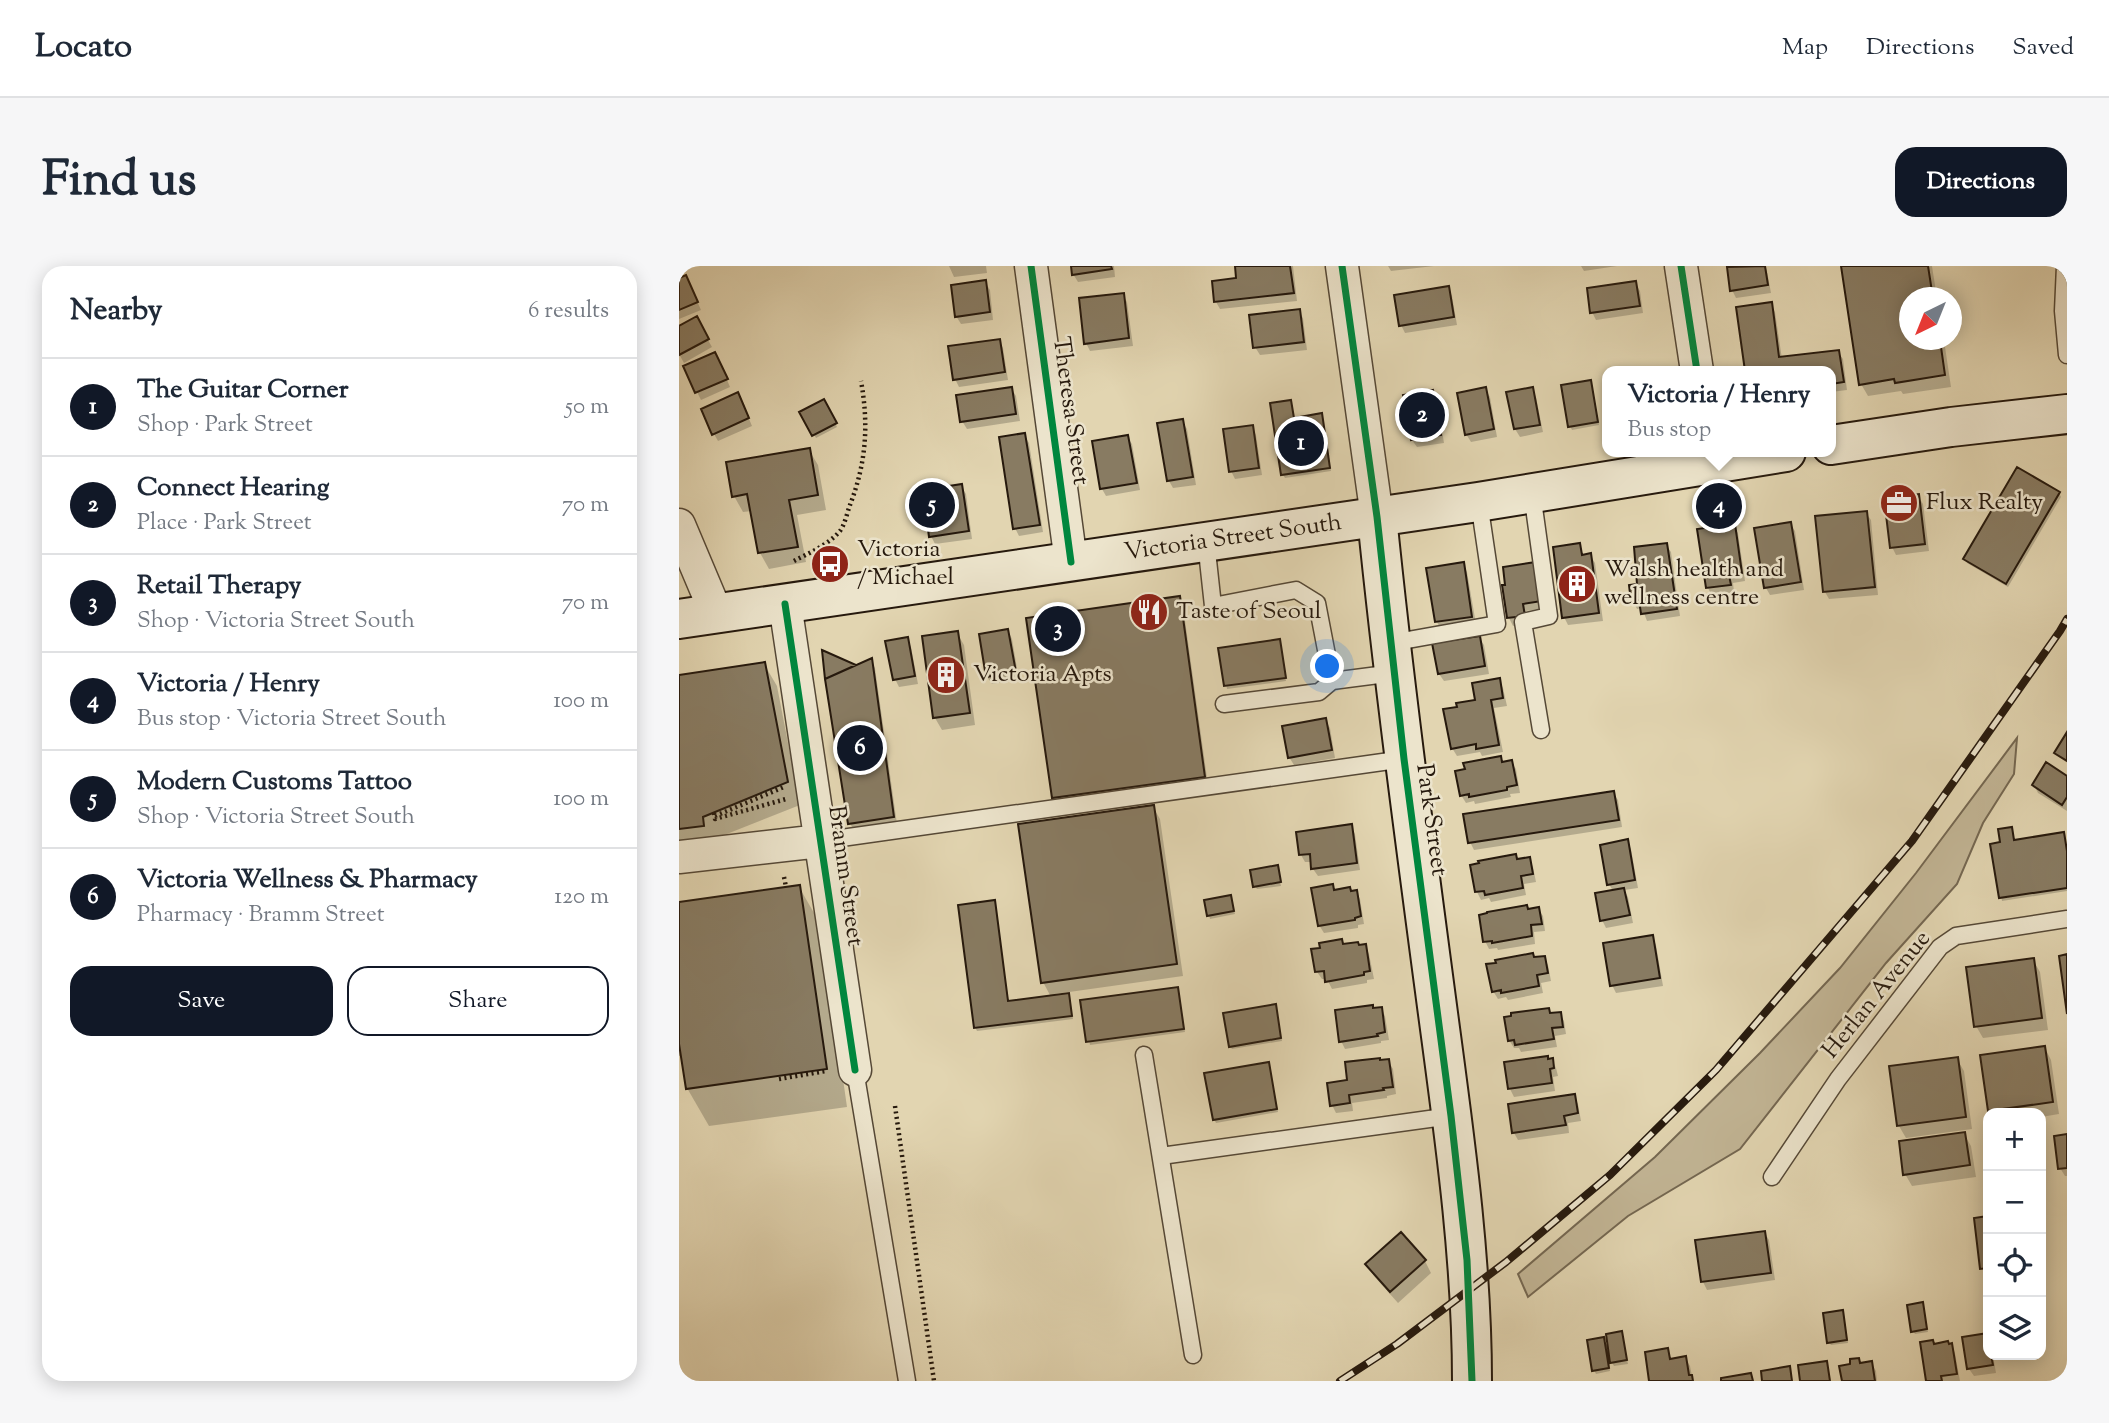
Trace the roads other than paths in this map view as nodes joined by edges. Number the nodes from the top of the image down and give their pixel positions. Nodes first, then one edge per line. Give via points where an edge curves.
1 (1031, 266) edge
2 (1342, 266) edge
3 (1681, 266) edge
4 (2065, 266) edge
5 (2067, 355) edge
6 (1696, 366) edge
7 (2067, 414) edge
8 (1836, 444) edge
9 (1710, 457) edge
10 (1532, 493) junction
11 (1478, 502) junction
12 (1377, 517) junction
13 (679, 525) edge
14 (1206, 542) junction
15 (1071, 562) junction
16 (785, 604) junction
17 (717, 615) junction
18 (679, 619) edge
19 (1523, 622) junction
20 (1497, 624) junction
21 (1392, 658) junction
22 (1332, 681) junction
23 (1224, 704) dead end
24 (1541, 730) dead end
25 (1404, 759) junction
26 (820, 841) junction
27 (679, 858) edge
28 (2067, 919) edge
29 (1144, 1055) dead end
30 (845, 1070) joint
31 (1451, 1116) junction
32 (1161, 1156) junction
33 (1772, 1177) dead end
34 (1192, 1355) dead end
35 (907, 1381) edge
36 (1472, 1381) edge

1 - 15 street, Theresa Street
2 - 12 street, Park Street
3 - 6 street
4 - 5 lane
7 - 8 main road
9 - 10 main road, Victoria Street South
10 - 11 main road, Victoria Street South
10 - 19 lane via 1549,617
11 - 12 main road, Victoria Street South
11 - 20 lane
12 - 14 main road, Victoria Street South
12 - 21 main road, Park Street
13 - 17 street
14 - 15 main road, Victoria Street South
14 - 22 lane via 1213,606 1296,590 1317,603
15 - 16 main road, Victoria Street South
16 - 17 main road, Victoria Street South
16 - 26 street, Bramm Street
17 - 18 main road, Victoria Street South
19 - 20 lane
19 - 24 lane
20 - 21 lane
21 - 22 lane
21 - 25 main road, Park Street
22 - 23 lane via 1319,692
25 - 26 lane
25 - 31 main road, Park Street
26 - 27 street
26 - 30 street, Bramm Street
28 - 33 lane, Herlan Avenue via 1957,936 1940,947 1838,1079
29 - 32 lane
30 - 35 lane
31 - 32 lane
31 - 36 main road, Park Street via 1467,1260
32 - 34 lane

